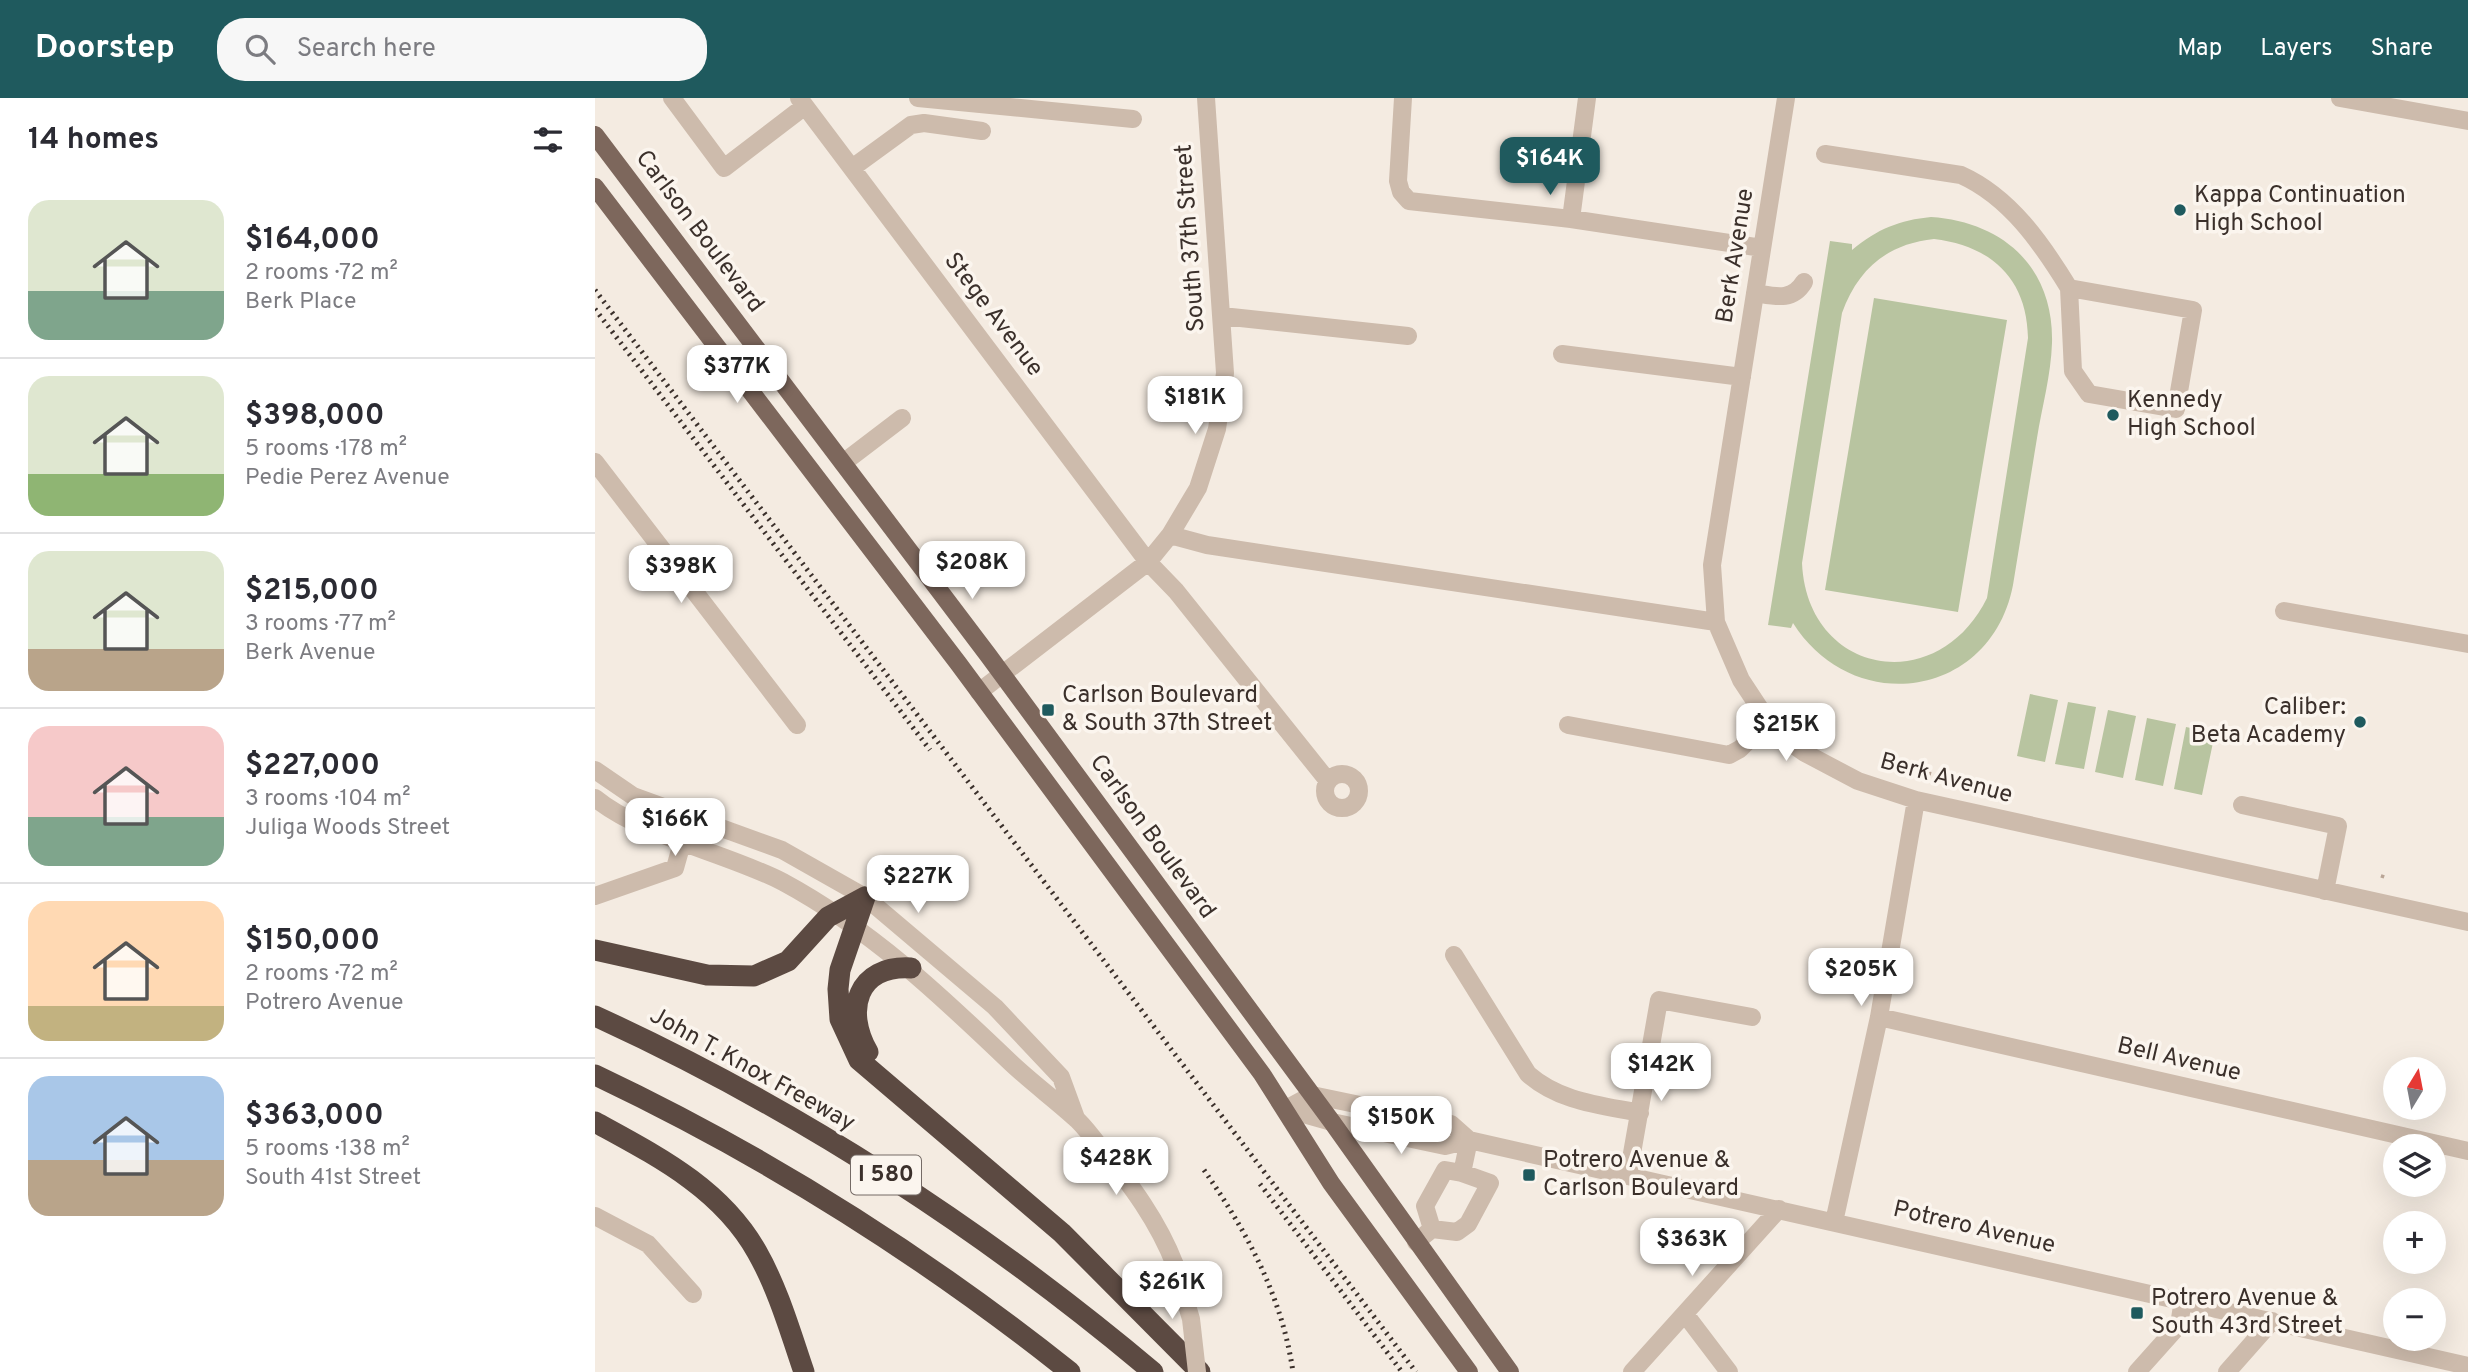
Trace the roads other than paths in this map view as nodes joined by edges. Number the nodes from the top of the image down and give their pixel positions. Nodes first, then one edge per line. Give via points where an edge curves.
1 (672, 98) edge
2 (918, 98) edge
3 (1206, 98) edge
4 (1403, 98) edge
5 (1587, 98) edge
6 (1786, 98) edge
7 (2340, 98) edge
8 (802, 102) edge
9 (1133, 119) dead end
10 (2468, 121) edge
11 (982, 131) dead end
12 (595, 135) edge
13 (1825, 154) dead end
14 (852, 168) junction
15 (595, 187) edge
16 (1571, 219) junction
17 (1762, 248) junction
18 (1804, 282) dead end
19 (2069, 288) junction
20 (1755, 293) junction
21 (1222, 316) junction
22 (1408, 336) dead end
23 (1562, 354) dead end
24 (1742, 377) junction
25 (902, 418) dead end
26 (595, 462) edge
27 (843, 463) junction
28 (1170, 535) junction
29 (1148, 562) junction
30 (2284, 611) dead end
31 (1716, 622) junction
32 (2468, 644) edge
33 (1003, 675) junction
34 (979, 692) junction
35 (1767, 722) junction
36 (797, 725) dead end
37 (1568, 725) dead end
38 (595, 770) edge
39 (1328, 781) dead end
40 (595, 798) edge
41 (1916, 800) junction
42 (2242, 806) dead end
43 (690, 815) junction
44 (683, 840) junction
45 (2325, 891) junction
46 (595, 896) edge
47 (865, 897) junction
48 (835, 912) junction
49 (2468, 922) edge
50 (856, 926) junction
51 (595, 950) edge
52 (1454, 955) dead end
53 (911, 968) junction
54 (595, 1016) edge
55 (1752, 1017) dead end
56 (1879, 1017) junction
57 (595, 1075) edge
58 (1312, 1095) junction
59 (911, 1105) junction
60 (1286, 1109) junction
61 (1640, 1114) junction
62 (1076, 1118) junction
63 (595, 1122) edge
64 (1332, 1122) junction
65 (1469, 1140) junction
66 (2468, 1151) edge
67 (1462, 1173) junction
68 (1628, 1176) junction
69 (1779, 1209) junction
70 (595, 1216) edge
71 (1834, 1222) junction
72 (1432, 1229) junction
73 (1416, 1242) junction
74 (693, 1294) dead end
75 (2183, 1300) junction
76 (1685, 1314) junction
77 (2272, 1321) junction
78 (2468, 1366) edge
79 (804, 1372) edge
80 (1070, 1372) edge
81 (1153, 1372) edge
82 (1199, 1372) edge
83 (1469, 1372) edge
84 (1510, 1372) edge
85 (1632, 1372) edge
86 (1729, 1372) edge
87 (2137, 1372) edge
88 (2227, 1372) edge

1 - 8 street via 724,167
2 - 9 street
3 - 21 street, South 37th Street
4 - 16 street via 1398,181 1409,201
5 - 16 street
6 - 17 street, Berk Avenue
7 - 10 street
8 - 14 street, Stege Avenue
11 - 14 street via 911,125
12 - 27 main road, Carlson Boulevard
13 - 19 street via 1961,175 1982,184 2029,229
14 - 29 street, Stege Avenue
15 - 34 main road
16 - 17 street
17 - 20 street, Berk Avenue
18 - 20 street via 1791,296
19 - 19 street via 2073,371 2089,394 2176,409 2193,310
20 - 24 street, Berk Avenue
21 - 22 street
21 - 28 street, South 37th Street via 1224,373 1217,429 1198,488
23 - 24 street
24 - 31 street, Berk Avenue via 1712,565
25 - 27 street
26 - 36 street
27 - 33 main road, Carlson Boulevard
28 - 29 street, South 37th Street
28 - 31 street via 1207,545
29 - 33 street, South 37th Street
29 - 39 street, Stege Avenue
30 - 32 street
31 - 35 street, Berk Avenue via 1741,680
33 - 34 street, South 37th Street
33 - 58 main road, Carlson Boulevard
34 - 60 main road
35 - 37 street via 1729,755
35 - 41 street, Berk Avenue via 1776,733 1858,781
38 - 43 street via 633,796
40 - 44 street via 628,819
41 - 45 street, Berk Avenue
41 - 56 street
42 - 45 street via 2338,826
43 - 44 street
43 - 47 street via 782,850
44 - 46 street via 675,869
44 - 48 street via 779,880
45 - 49 street, Berk Avenue
47 - 48 highway
47 - 50 highway
47 - 62 street via 995,1007 1061,1077
48 - 50 street
48 - 51 highway via 795,955 754,976 707,975
50 - 53 street
50 - 59 highway via 838,980 843,1030 864,1067
52 - 61 street via 1528,1074 1544,1088 1563,1097
53 - 59 highway via 875,975 861,990 856,1010 867,1049
53 - 62 street via 1042,1092
54 - 81 highway, John T. Knox Freeway / I 580 via 750,1094 886,1176 1017,1265
55 - 61 street via 1659,1000
56 - 66 street, Bell Avenue
56 - 71 street
57 - 80 highway, I 580 via 724,1140 837,1206 957,1287
58 - 60 street
58 - 64 main road, Carlson Boulevard
58 - 65 street, Potrero Avenue via 1451,1124
59 - 82 highway via 1074,1244
60 - 64 street, Potrero Avenue
60 - 83 main road via 1331,1183
61 - 68 street
62 - 82 street, bridge via 1140,1198 1175,1265 1191,1319
63 - 79 highway via 676,1168 734,1220 766,1268
64 - 65 street, Potrero Avenue via 1445,1146
64 - 73 main road, Carlson Boulevard
65 - 67 street
65 - 68 street, Potrero Avenue
67 - 72 street via 1445,1170 1425,1206
67 - 72 street via 1490,1183 1468,1224 1457,1232
68 - 69 street, Potrero Avenue
69 - 71 street, Potrero Avenue
69 - 76 street
70 - 74 street via 647,1244
71 - 75 street, Potrero Avenue
72 - 73 street
73 - 84 main road, Carlson Boulevard
75 - 77 street, Potrero Avenue
75 - 87 street via 2179,1325
76 - 85 street
76 - 86 street
77 - 78 street, Potrero Avenue
77 - 88 street

